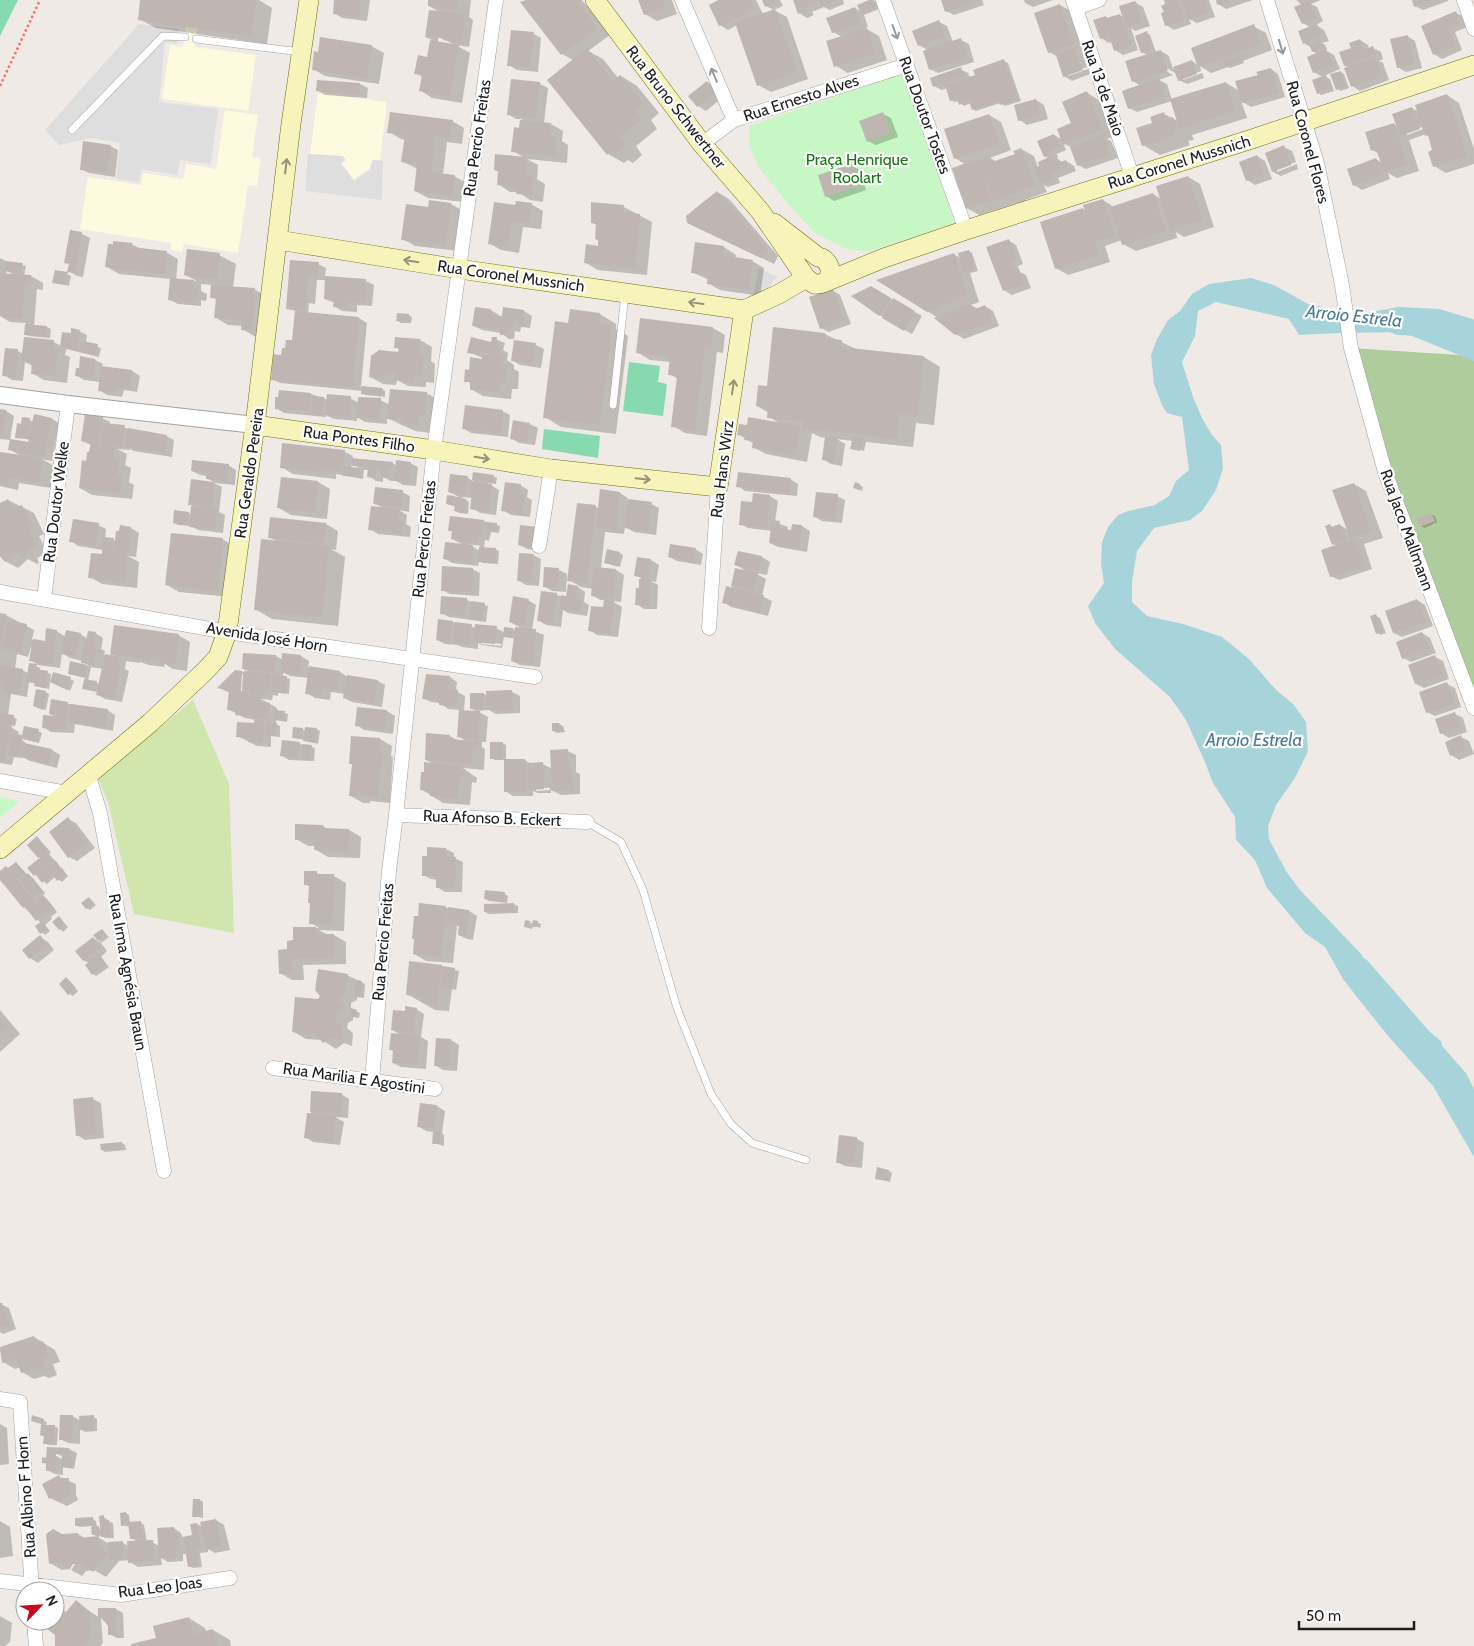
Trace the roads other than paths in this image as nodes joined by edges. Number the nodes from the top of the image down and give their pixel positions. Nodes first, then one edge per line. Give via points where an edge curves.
1 (309, 0) edge
2 (496, 0) edge
3 (595, 0) edge
4 (682, 0) edge
5 (883, 0) edge
6 (1099, 0) edge
7 (1267, 0) edge
8 (1464, 0) edge
9 (1074, 4) edge
10 (1474, 29) edge
11 (184, 37) dead end
12 (196, 39) dead end
13 (302, 52) junction
14 (907, 65) junction
15 (1474, 65) edge
16 (734, 120) junction
17 (1303, 121) junction
18 (72, 130) dead end
19 (702, 144) junction
20 (1132, 176) junction
21 (760, 211) junction
22 (966, 230) junction
23 (278, 240) junction
24 (784, 248) junction
25 (820, 258) junction
26 (884, 258) junction
27 (459, 269) junction
28 (811, 279) junction
29 (625, 293) junction
30 (779, 294) junction
31 (744, 310) junction
32 (1351, 348) joint
33 (0, 395) edge
34 (68, 404) junction
35 (613, 405) dead end
36 (255, 425) junction
37 (434, 450) junction
38 (551, 469) junction
39 (718, 487) junction
40 (539, 546) dead end
41 (0, 592) edge
42 (44, 599) junction
43 (709, 628) dead end
44 (227, 632) junction
45 (411, 659) junction
46 (535, 677) dead end
47 (1474, 708) edge
48 (88, 774) junction
49 (0, 781) edge
50 (67, 792) junction
51 (396, 815) junction
52 (587, 822) joint
53 (0, 849) edge
54 (273, 1068) dead end
55 (372, 1081) junction
56 (434, 1089) dead end
57 (806, 1160) dead end
58 (164, 1171) dead end
59 (0, 1399) edge
60 (230, 1578) dead end
61 (0, 1581) edge
62 (32, 1581) edge
63 (15, 1584) edge
64 (65, 1591) edge
65 (35, 1631) edge
66 (36, 1646) edge

1 - 13 main road, Rua Geraldo Pereira
2 - 27 street, Rua Percio Freitas
3 - 19 main road, Rua Bruno Schwertner
16 -> 4 street
5 -> 14 street, Rua Doutor Tostes
6 - 9 street
7 -> 17 street, Rua Coronel Flores
8 - 10 street
9 - 20 street, Rua 13 de Maio
11 - 18 lane via 162,36
12 - 13 lane
23 -> 13 main road, Rua Geraldo Pereira
14 - 16 street, Rua Ernesto Alves
14 - 22 street, Rua Doutor Tostes
15 - 17 main road, Rua Coronel Mussnich
16 - 19 street, Rua Ernesto Alves
17 - 20 main road, Rua Coronel Mussnich
17 - 32 street, Rua Coronel Flores via 1317,163 1342,285
19 - 21 main road, Rua Bruno Schwertner
20 - 22 main road, Rua Coronel Mussnich
21 - 24 main road, Rua Bruno Schwertner
21 - 25 main road, Rua Bruno Schwertner
22 - 26 main road, Rua Coronel Mussnich
27 -> 23 main road, Rua Coronel Mussnich
23 - 36 main road, Rua Geraldo Pereira
24 - 28 main road, Rua Bruno Schwertner
24 - 30 main road via 788,274
25 - 26 main road, Rua Coronel Mussnich
25 - 28 main road via 813,258 806,264
26 - 28 main road, Rua Coronel Mussnich
27 - 29 main road, Rua Coronel Mussnich
27 - 37 street, Rua Percio Freitas
28 - 30 main road
31 -> 29 main road, Rua Coronel Mussnich
29 - 35 lane
30 - 31 main road
39 -> 31 main road, Rua Hans Wirz
32 - 47 street, Rua Jaco Mallmann via 1385,472
33 - 34 street, Rua Pontes Filho
34 - 36 street, Rua Pontes Filho
34 - 42 street, Rua Doutor Welke
36 - 37 main road, Rua Pontes Filho
36 - 44 main road, Rua Geraldo Pereira
37 -> 38 main road, Rua Pontes Filho
37 - 45 street, Rua Percio Freitas
38 -> 39 main road, Rua Pontes Filho
38 - 40 street
39 - 43 street, Rua Hans Wirz
41 - 42 street, Avenida José Horn
42 - 44 street, Avenida José Horn
44 - 45 street, Avenida José Horn
44 - 48 main road, Rua Geraldo Pereira via 218,657 206,670 150,723
45 - 46 street, Avenida José Horn
45 - 51 street, Rua Percio Freitas
48 - 50 main road, Rua Geraldo Pereira
48 - 58 street, Rua Irma Agnésia Braun via 100,813
49 - 50 street
50 - 53 main road, Rua Geraldo Pereira
51 - 52 street, Rua Afonso B. Eckert
51 - 55 street, Rua Percio Freitas
52 - 57 lane via 621,842 643,890 677,1008 711,1094 731,1124 752,1143
54 - 55 street, Rua Marilia E Agostini
55 - 56 street, Rua Marilia E Agostini
59 - 62 street, Rua Albino F Horn via 20,1402
60 - 64 street, Rua Leo Joas via 121,1595
61 - 63 street, Rua Leo Joas
65 - 66 street

